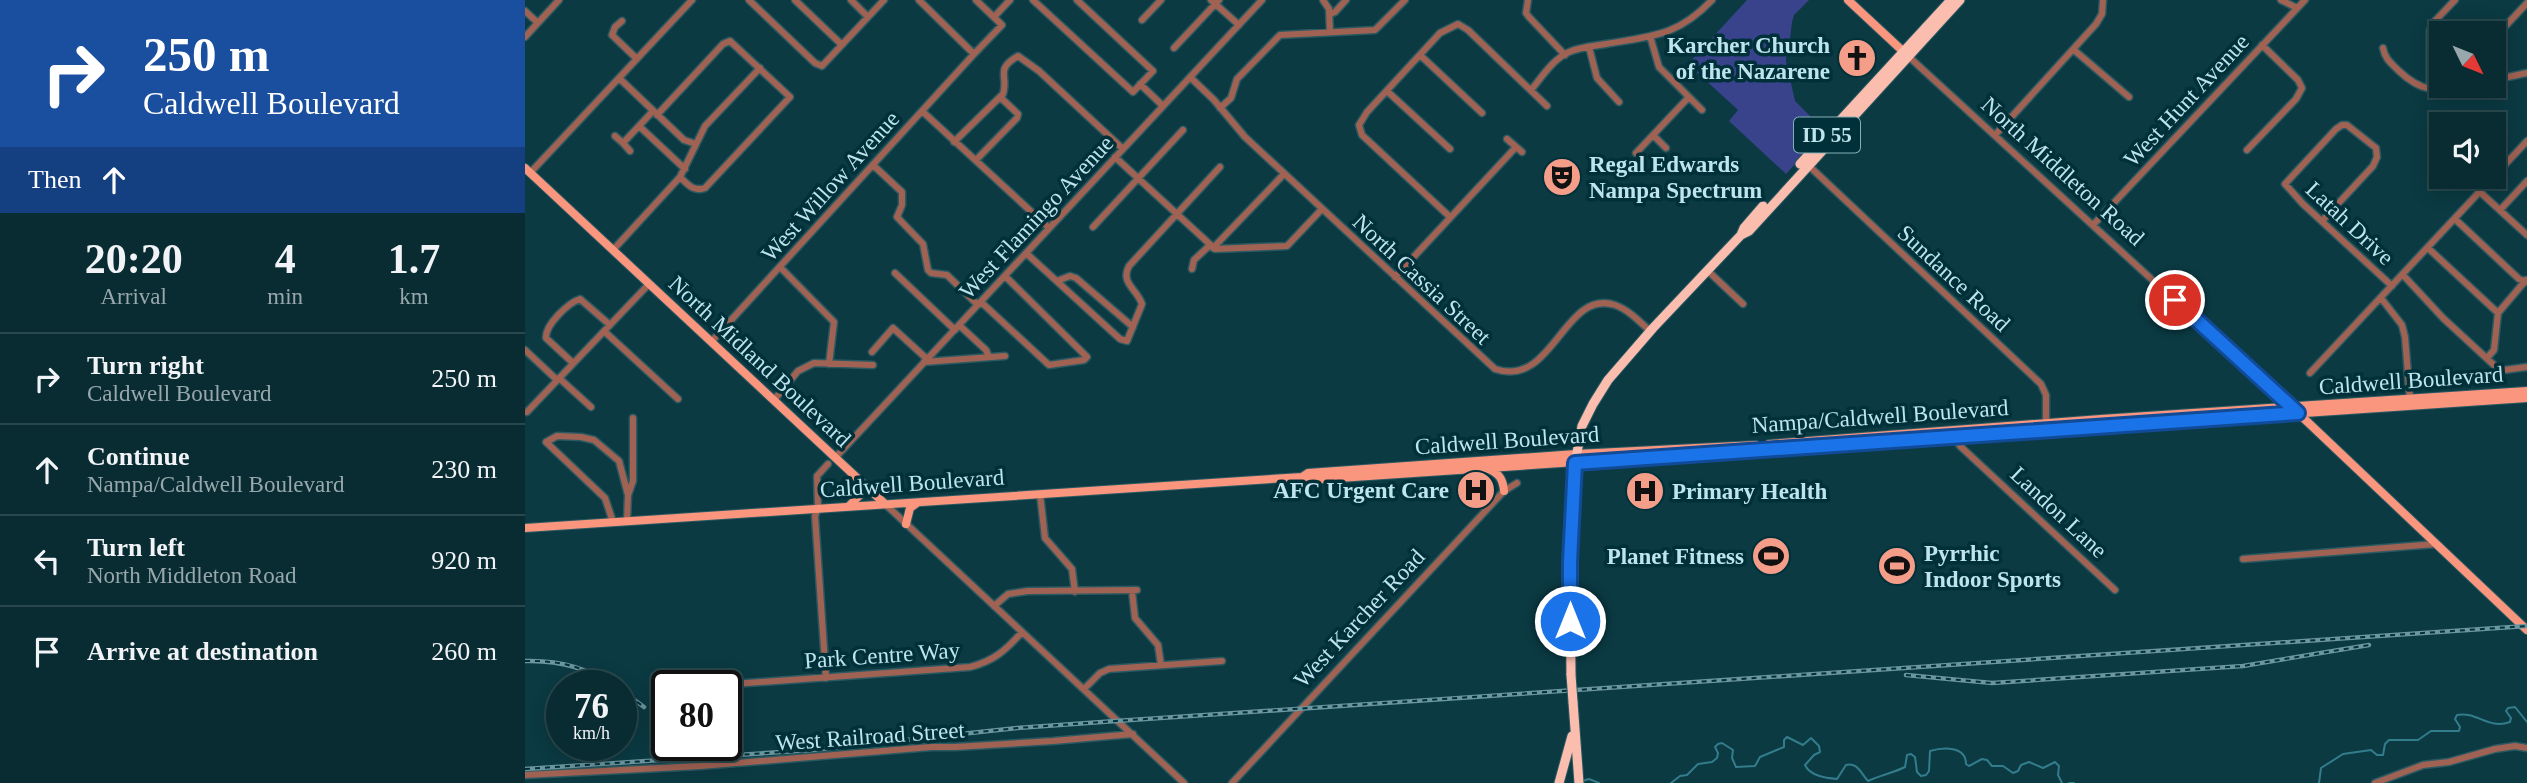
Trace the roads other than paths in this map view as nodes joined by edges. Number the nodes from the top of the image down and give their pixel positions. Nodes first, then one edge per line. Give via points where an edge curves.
1 (559, 0) edge
2 (749, 0) edge
3 (795, 0) edge
4 (851, 0) edge
5 (884, 0) edge
6 (919, 0) edge
7 (976, 0) edge
8 (1010, 0) edge
9 (1033, 0) edge
10 (1077, 0) edge
11 (1161, 0) edge
12 (1262, 0) edge
13 (1324, 0) edge
14 (1346, 0) edge
15 (1405, 0) edge
16 (1528, 0) edge
17 (1700, 0) edge
18 (1848, 0) edge
19 (1951, 0) edge
20 (1960, 0) edge
21 (2103, 0) edge
22 (2281, 0) edge
23 (2305, 0) edge
24 (1215, 1) edge
25 (2452, 1) edge
26 (686, 2) edge
27 (1709, 3) edge
28 (2527, 3) edge
29 (2297, 8) junction
30 (525, 11) edge
31 (1330, 14) junction
32 (868, 17) junction
33 (994, 17) junction
34 (1142, 20) dead end
35 (622, 21) dead end
36 (2435, 21) edge
37 (538, 23) junction
38 (1239, 25) junction
39 (2506, 25) edge
40 (1330, 32) junction
41 (1650, 36) junction
42 (525, 37) edge
43 (842, 45) junction
44 (2262, 45) junction
45 (1589, 47) junction
46 (1174, 48) dead end
47 (2383, 48) dead end
48 (2074, 50) junction
49 (974, 54) junction
50 (1565, 54) junction
51 (1906, 54) junction
52 (1420, 55) junction
53 (637, 59) junction
54 (760, 68) junction
55 (2527, 73) edge
56 (1190, 77) junction
57 (2506, 77) edge
58 (619, 78) junction
59 (1140, 84) junction
60 (2429, 89) edge
61 (1531, 90) junction
62 (1387, 91) junction
63 (1000, 97) junction
64 (1688, 97) junction
65 (2129, 97) dead end
66 (1619, 102) dead end
67 (1163, 106) junction
68 (1547, 106) dead end
69 (1220, 108) junction
70 (1702, 110) dead end
71 (922, 111) junction
72 (655, 113) junction
73 (1482, 113) dead end
74 (639, 126) junction
75 (1183, 130) dead end
76 (1996, 134) junction
77 (1653, 135) junction
78 (615, 136) dead end
79 (1507, 139) dead end
80 (954, 142) junction
81 (623, 143) junction
82 (2526, 143) edge
83 (696, 144) junction
84 (1666, 148) dead end
85 (1123, 149) junction
86 (1450, 149) dead end
87 (2247, 150) dead end
88 (630, 151) dead end
89 (1636, 153) dead end
90 (1115, 157) junction
91 (976, 160) junction
92 (1808, 164) junction
93 (873, 165) junction
94 (1220, 167) dead end
95 (685, 169) junction
96 (528, 170) edge
97 (1284, 174) junction
98 (680, 177) junction
99 (1139, 178) junction
100 (2527, 181) edge
101 (2480, 192) junction
102 (1322, 209) junction
103 (2501, 209) junction
104 (1177, 214) junction
105 (1450, 217) junction
106 (2455, 219) junction
107 (2322, 221) junction
108 (2093, 225) junction
109 (1093, 227) dead end
110 (1049, 228) junction
111 (1741, 235) junction
112 (2527, 235) edge
113 (1211, 246) junction
114 (2428, 248) junction
115 (613, 250) junction
116 (1026, 253) junction
117 (779, 267) junction
118 (1192, 269) dead end
119 (1707, 271) junction
120 (895, 273) dead end
121 (2403, 275) junction
122 (1005, 276) junction
123 (1395, 277) junction
124 (2526, 280) edge
125 (1057, 281) junction
126 (649, 284) junction
127 (2392, 286) junction
128 (2381, 298) junction
129 (979, 303) junction
130 (1743, 304) dead end
131 (2498, 313) junction
132 (610, 325) junction
133 (957, 327) junction
134 (1133, 327) junction
135 (604, 331) junction
136 (1650, 331) junction
137 (711, 342) junction
138 (525, 350) edge
139 (872, 352) dead end
140 (1005, 356) dead end
141 (989, 357) junction
142 (2487, 358) junction
143 (926, 361) junction
144 (573, 363) junction
145 (828, 364) junction
146 (873, 365) dead end
147 (2527, 367) edge
148 (2310, 373) dead end
149 (558, 379) junction
150 (2527, 391) edge
151 (2527, 398) edge
152 (678, 399) dead end
153 (774, 400) junction
154 (2410, 402) junction
155 (591, 407) dead end
156 (2294, 410) junction
157 (527, 412) dead end
158 (633, 418) dead end
159 (2046, 427) junction
160 (1953, 433) junction
161 (1717, 451) joint
162 (1576, 458) junction
163 (832, 461) junction
164 (1485, 468) junction
165 (1302, 477) junction
166 (862, 483) junction
167 (1517, 483) dead end
168 (1504, 491) junction
169 (1040, 494) junction
170 (628, 495) junction
171 (918, 503) junction
172 (885, 505) junction
173 (849, 506) junction
174 (818, 508) junction
175 (627, 521) junction
176 (613, 522) junction
177 (906, 524) junction
178 (525, 528) edge
179 (2436, 544) junction
180 (2243, 559) dead end
181 (2115, 590) dead end
182 (1075, 592) junction
183 (994, 606) junction
184 (2527, 630) edge
185 (1022, 632) junction
186 (1222, 661) dead end
187 (1161, 665) junction
188 (826, 678) junction
189 (742, 683) edge
190 (1084, 689) junction
191 (1133, 734) junction
192 (2527, 748) edge
193 (1572, 757) junction
194 (525, 775) edge
195 (1580, 780) edge
196 (1184, 783) edge
197 (1232, 783) edge
198 (1559, 783) edge
199 (2375, 783) edge

1 - 37 street
2 - 43 street via 815,63 822,66
3 - 43 street
4 - 32 street
5 - 32 street
6 - 49 street
7 - 33 street
8 - 33 street
9 - 59 street via 1133,92
10 - 59 street via 1153,71
11 - 34 street
12 - 38 street, West Flamingo Avenue
13 - 31 street
14 - 31 street
15 - 40 street via 1377,29
16 - 50 street via 1526,13
17 - 27 street
18 - 51 main road, North Middleton Road
19 - 51 highway, ID 55
20 - 51 highway, ID 55
21 - 48 street via 2100,18
22 - 29 street
23 - 29 street, West Hunt Avenue
24 - 38 street
24 - 46 street
25 - 36 street
26 - 53 street
27 - 41 street via 1688,23
28 - 39 street
29 - 44 street, West Hunt Avenue
30 - 37 street
31 - 40 street
32 - 43 street
33 - 49 street, West Willow Avenue via 1002,25
35 - 53 street via 612,35
37 - 42 street
38 - 56 street, West Flamingo Avenue
40 - 69 street via 1275,38 1237,79 1231,97
41 - 45 street
41 - 64 street via 1659,67
44 - 87 street via 2302,88
44 - 108 street, West Hunt Avenue
45 - 50 street
45 - 66 street via 1597,78
47 - 60 street via 2386,58 2411,82
48 - 65 street
48 - 76 street
49 - 71 street, West Willow Avenue
50 - 61 street
51 - 76 street, North Middleton Road
51 - 92 highway, ID 55
51 - 111 highway, ID 55
52 - 61 street via 1440,33 1458,24
52 - 62 street
52 - 73 street
53 - 58 street
54 - 72 street via 730,41
54 - 83 street via 705,126
54 - 98 street via 790,97 705,188 693,189
55 - 57 street
56 - 67 street, West Flamingo Avenue
56 - 69 street, North Cassia Street
58 - 72 street
58 - 96 street
59 - 67 street
61 - 68 street
62 - 86 street
62 - 105 street via 1359,125 1362,135
63 - 80 street
63 - 85 street via 1005,87 1003,69 1018,56 1023,58
63 - 91 street via 1017,118
64 - 70 street
64 - 77 street
67 - 85 street, West Flamingo Avenue
69 - 97 street, North Cassia Street
71 - 80 street
71 - 93 street, West Willow Avenue
72 - 74 street
72 - 83 street
74 - 81 street
74 - 95 street
75 - 99 street
76 - 108 street, North Middleton Road
77 - 84 street
77 - 89 street
78 - 81 street
79 - 105 street via 1519,150
80 - 91 street
81 - 88 street
82 - 101 street
83 - 95 street
85 - 90 street, West Flamingo Avenue
90 - 99 street
90 - 110 street, West Flamingo Avenue
91 - 110 street
92 - 111 highway, ID 55 via 1749,232
92 - 159 street, Sundance Road via 2041,384 2046,395
93 - 117 street, West Willow Avenue
93 - 129 street via 902,192 897,217 923,244 927,270 947,275
94 - 104 street
95 - 98 street
96 - 115 main road, North Midland Boulevard
97 - 102 street, North Cassia Street
97 - 113 street
98 - 115 street
99 - 104 street
99 - 109 street
100 - 103 street
101 - 103 street
101 - 106 street
102 - 113 street via 1287,246 1221,250
102 - 123 street, North Cassia Street
103 - 112 street
104 - 113 street
104 - 134 street via 1125,274 1142,304
105 - 123 street
106 - 114 street
106 - 124 street via 2519,279
107 - 107 street, Latah Drive via 2376,162 2377,152 2347,125 2331,135 2285,184
107 - 127 street, Latah Drive
108 - 156 street, North Middleton Road
110 - 116 street, West Flamingo Avenue
111 - 119 highway, ID 55
113 - 118 street via 1194,260
114 - 121 street
114 - 131 street
115 - 126 main road, North Midland Boulevard
116 - 122 street, West Flamingo Avenue
116 - 125 street
117 - 137 street, West Willow Avenue
117 - 145 street via 834,322
119 - 130 street
119 - 136 highway, ID 55
120 - 133 street
121 - 127 street
121 - 142 street
122 - 129 street, West Flamingo Avenue
122 - 129 street via 1087,357 1049,365
123 - 136 street, North Cassia Street via 1488,364 1502,371 1531,366 1590,306 1618,306
124 - 131 street
125 - 134 street via 1076,278
125 - 134 street via 1120,339 1127,341
126 - 132 street
126 - 137 main road, North Midland Boulevard
127 - 128 street
128 - 148 street
128 - 154 street via 2402,325
129 - 133 street, West Flamingo Avenue
131 - 142 street via 2494,350
132 - 135 street
132 - 144 street via 580,299 552,323 546,338
133 - 141 street
133 - 143 street, West Flamingo Avenue
135 - 144 street
135 - 152 street
136 - 162 highway, ID 55 via 1600,392 1582,426
137 - 153 main road, North Midland Boulevard
138 - 149 street
139 - 143 street via 893,328
140 - 141 street
141 - 143 street
142 - 147 street via 2504,370
143 - 163 street, West Flamingo Avenue
144 - 149 street
145 - 146 street
145 - 153 street via 805,366
149 - 155 street
149 - 157 street
150 - 154 main road, Caldwell Boulevard
151 - 154 main road, Caldwell Boulevard
153 - 163 main road, North Midland Boulevard
154 - 156 main road, Caldwell Boulevard
156 - 159 main road, Caldwell Boulevard
156 - 179 main road, North Middleton Road
158 - 170 street via 633,481
159 - 160 main road, Nampa/Caldwell Boulevard
160 - 161 main road, Nampa/Caldwell Boulevard
160 - 181 street, Landon Lane via 1961,446
161 - 162 main road, Caldwell Boulevard
162 - 164 main road, Caldwell Boulevard
162 - 165 main road, Caldwell Boulevard via 1308,473
162 - 193 highway, ID 55, bridge via 1570,562
163 - 166 main road, North Midland Boulevard
163 - 174 street via 817,476
164 - 165 main road, Caldwell Boulevard
164 - 168 main road via 1501,478
165 - 169 main road, Caldwell Boulevard
166 - 172 main road, North Midland Boulevard
166 - 173 main road via 861,494
167 - 168 street, West Karcher Road
168 - 197 street, West Karcher Road
169 - 171 main road, Caldwell Boulevard
169 - 182 street via 1045,538 1070,565
170 - 175 street
170 - 176 street via 619,461 594,440 558,436 546,442 605,498
171 - 172 main road, Caldwell Boulevard
171 - 177 main road via 910,508
172 - 173 main road, Caldwell Boulevard
172 - 177 street, North Midland Boulevard
173 - 174 main road, Caldwell Boulevard
174 - 175 main road, Caldwell Boulevard
174 - 188 street
175 - 176 main road, Caldwell Boulevard
176 - 178 main road, Caldwell Boulevard
177 - 183 street, North Midland Boulevard
179 - 180 street
179 - 184 main road, North Middleton Road
182 - 183 street via 1019,592 1008,594
182 - 187 street via 1134,591 1135,618 1158,645
183 - 185 street, North Midland Boulevard
185 - 188 street, Park Centre Way via 1002,654 982,664
185 - 190 street, North Midland Boulevard
186 - 187 street
187 - 190 street via 1109,669
188 - 189 street, Park Centre Way
190 - 191 street, North Midland Boulevard
191 - 194 street, West Railroad Street
191 - 196 street, North Midland Boulevard
192 - 199 street via 2495,749 2423,765
193 - 195 highway, ID 55
193 - 198 highway, ID 55

